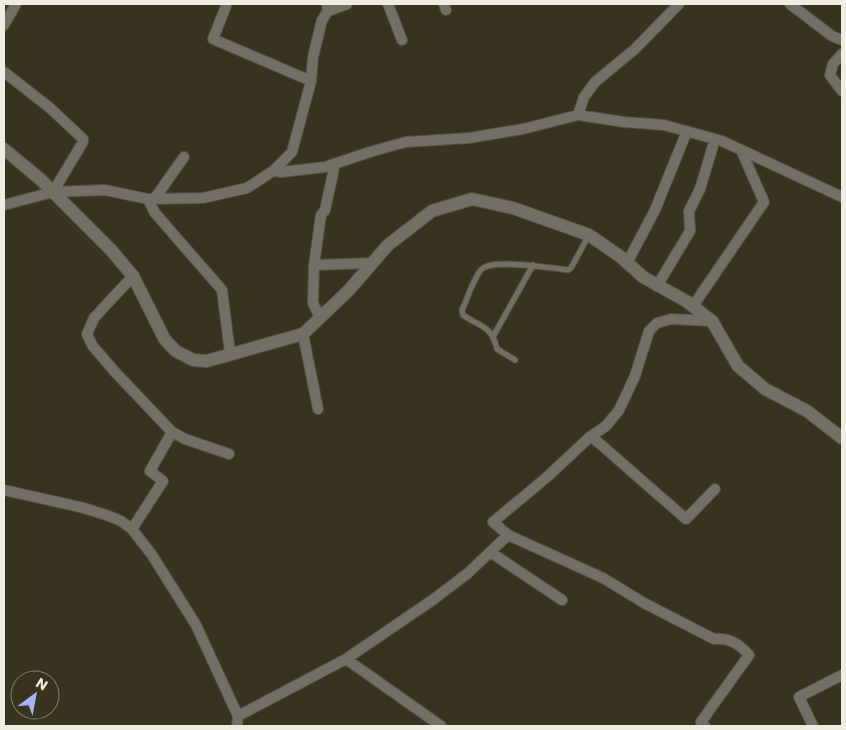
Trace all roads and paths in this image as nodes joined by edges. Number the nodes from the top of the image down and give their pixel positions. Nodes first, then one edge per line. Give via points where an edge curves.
1 (16, 4) edge
2 (348, 4) edge
3 (388, 4) edge
4 (679, 4) edge
5 (790, 4) edge
6 (226, 6) dead end
7 (328, 7) edge
8 (4, 25) edge
9 (402, 40) dead end
10 (842, 40) edge
11 (842, 54) edge
12 (4, 72) edge
13 (311, 81) junction
14 (842, 91) edge
15 (578, 115) junction
16 (687, 131) junction
17 (715, 139) junction
18 (4, 149) edge
19 (741, 150) junction
20 (184, 157) dead end
21 (335, 164) junction
22 (273, 171) junction
23 (53, 192) junction
24 (842, 197) edge
25 (151, 199) junction
26 (4, 205) edge
27 (589, 235) junction
28 (372, 263) junction
29 (627, 263) junction
30 (533, 265) junction
31 (314, 266) junction
32 (133, 276) junction
33 (657, 286) junction
34 (693, 306) junction
35 (320, 318) junction
36 (712, 321) junction
37 (303, 334) junction
38 (494, 335) junction
39 (230, 353) junction
40 (515, 360) dead end
41 (318, 408) dead end
42 (172, 432) junction
43 (591, 436) junction
44 (842, 438) edge
45 (229, 454) dead end
46 (716, 489) dead end
47 (4, 490) edge
48 (132, 529) junction
49 (508, 535) junction
50 (490, 552) junction
51 (562, 600) dead end
52 (346, 660) junction
53 (842, 675) edge
54 (237, 721) edge
55 (440, 726) edge
56 (705, 726) edge
57 (813, 726) edge

1 - 8 street
2 - 7 street
3 - 9 street
4 - 15 street via 635,49 595,82 584,97
5 - 10 street
6 - 13 street via 212,39
7 - 13 street via 313,57
11 - 14 street via 833,64 830,75
12 - 23 street via 83,139
13 - 22 street via 292,152
15 - 16 street via 664,125
15 - 21 street via 469,138 406,142
16 - 17 street
16 - 29 street via 655,210
17 - 19 street
17 - 33 street via 700,189 689,211 690,231
18 - 23 street
19 - 24 street
19 - 34 street via 764,202
20 - 25 street
21 - 22 street via 325,168
21 - 31 street via 325,210 321,215
22 - 25 street via 248,188 204,198
23 - 25 street via 105,190
23 - 26 street
23 - 32 street via 112,250
25 - 39 street via 155,213 222,290
27 - 28 street via 513,208 472,199 432,211 388,245
27 - 29 street
27 - 30 lane via 568,270
28 - 31 street
28 - 35 street via 350,290
29 - 33 street
30 - 38 lane
30 - 38 lane via 490,266 478,274 462,310 463,315
31 - 35 street via 313,303
32 - 39 street via 164,338 176,351 200,361
32 - 42 street via 94,318 87,334 115,372
33 - 34 street
34 - 36 street
35 - 37 street
36 - 43 street via 671,319 657,323 649,331 635,376 619,410 606,426
36 - 44 street via 738,366 765,389 807,411
37 - 39 street
37 - 41 street
38 - 40 lane via 497,350
42 - 45 street
42 - 48 street via 150,471 163,481 162,484
43 - 46 street via 686,519
43 - 49 street via 493,522
47 - 48 street via 84,508 121,521
48 - 54 street via 196,625
49 - 50 street
49 - 56 street via 602,578 714,639 725,638 744,650 749,655 701,722
50 - 51 street
50 - 52 street via 434,599
52 - 54 street
52 - 55 street
53 - 57 street via 798,697

